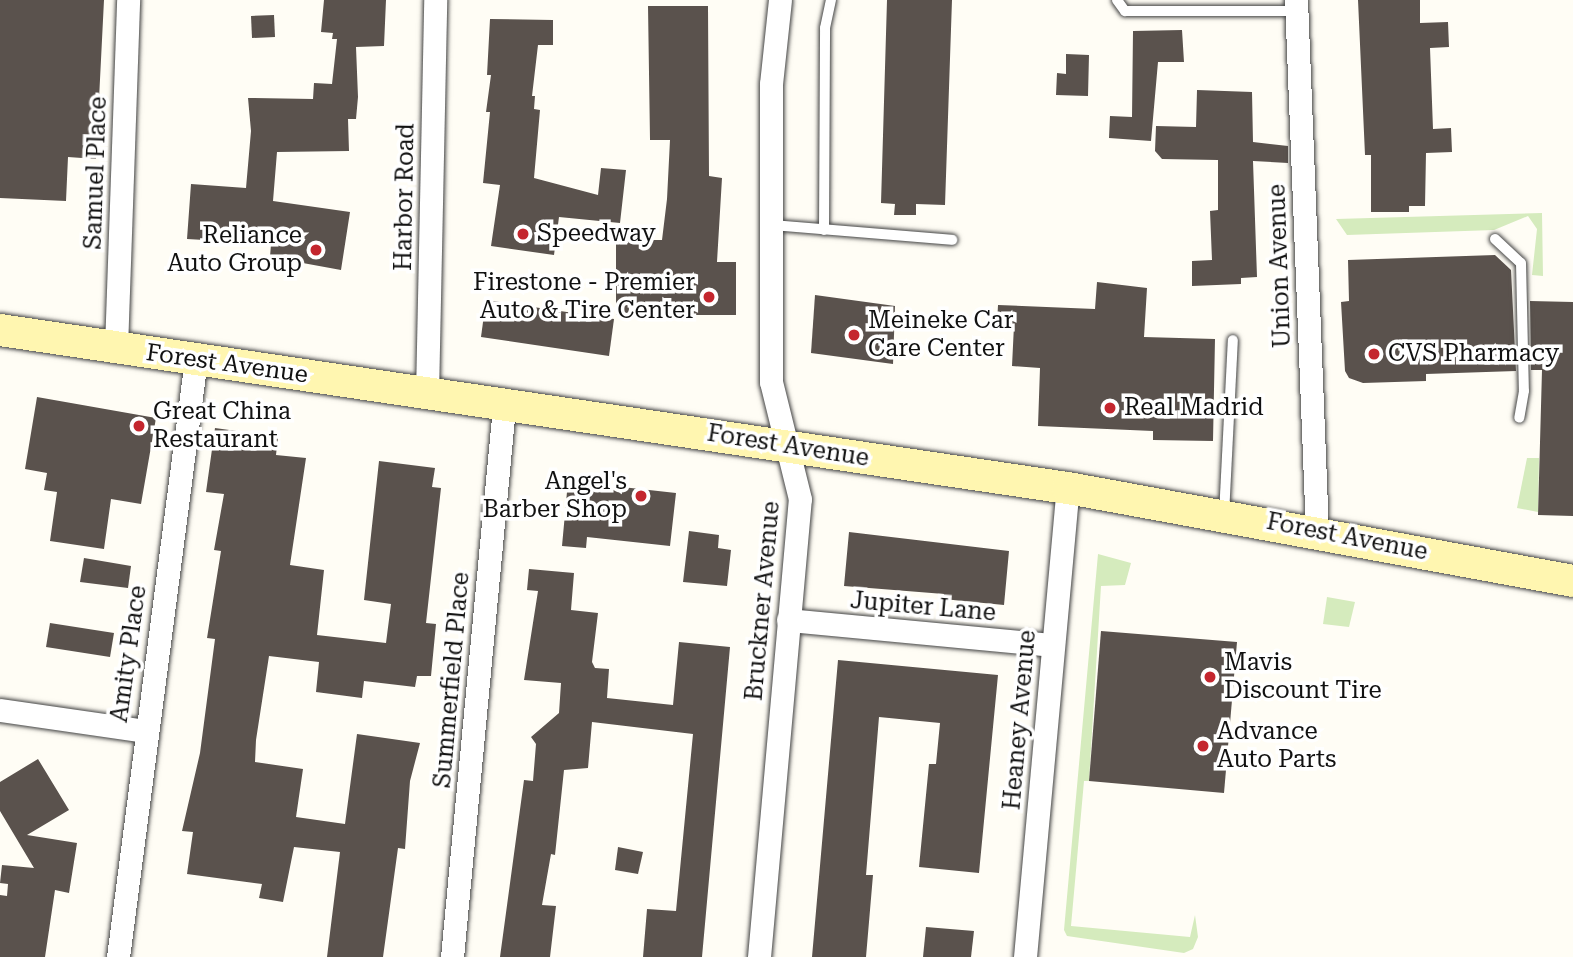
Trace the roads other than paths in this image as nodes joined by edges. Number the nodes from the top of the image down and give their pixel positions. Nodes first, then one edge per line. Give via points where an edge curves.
1 (128, 0) edge
2 (435, 0) edge
3 (780, 0) edge
4 (831, 0) edge
5 (1117, 0) edge
6 (1296, 5) edge
7 (771, 225) junction
8 (824, 230) junction
9 (1495, 239) dead end
10 (951, 240) dead end
11 (0, 330) edge
12 (1233, 340) dead end
13 (116, 348) junction
14 (196, 359) junction
15 (427, 394) junction
16 (504, 407) junction
17 (1518, 418) dead end
18 (785, 443) junction
19 (1068, 488) junction
20 (1224, 515) junction
21 (1317, 531) junction
22 (1573, 581) edge
23 (788, 620) junction
24 (1053, 646) junction
25 (0, 710) edge
26 (145, 731) junction
27 (118, 957) edge
28 (452, 957) edge
29 (759, 957) edge
30 (1025, 957) edge

1 - 13 street, Samuel Place
2 - 15 street, Harbor Road
3 - 7 street, Bruckner Avenue via 771,84
4 - 8 lane via 825,28
5 - 6 lane via 1125,11
6 - 21 street, Union Avenue
7 - 8 lane
7 - 18 street, Bruckner Avenue via 771,382
8 - 10 lane
9 - 17 lane via 1521,263 1524,391
11 - 13 main road, Forest Avenue
12 - 20 lane
13 - 14 main road, Forest Avenue
14 - 15 main road, Forest Avenue
14 - 26 street, Amity Place
15 - 16 main road, Forest Avenue
16 - 18 main road, Forest Avenue
16 - 28 street, Summerfield Place
18 - 19 main road, Forest Avenue
18 - 23 street, Bruckner Avenue via 800,499
19 - 20 main road, Forest Avenue
19 - 24 street, Heaney Avenue
20 - 21 main road, Forest Avenue
21 - 22 main road, Forest Avenue
23 - 24 street, Jupiter Lane
23 - 29 street, Bruckner Avenue
24 - 30 street, Heaney Avenue
25 - 26 street
26 - 27 street, Amity Place

